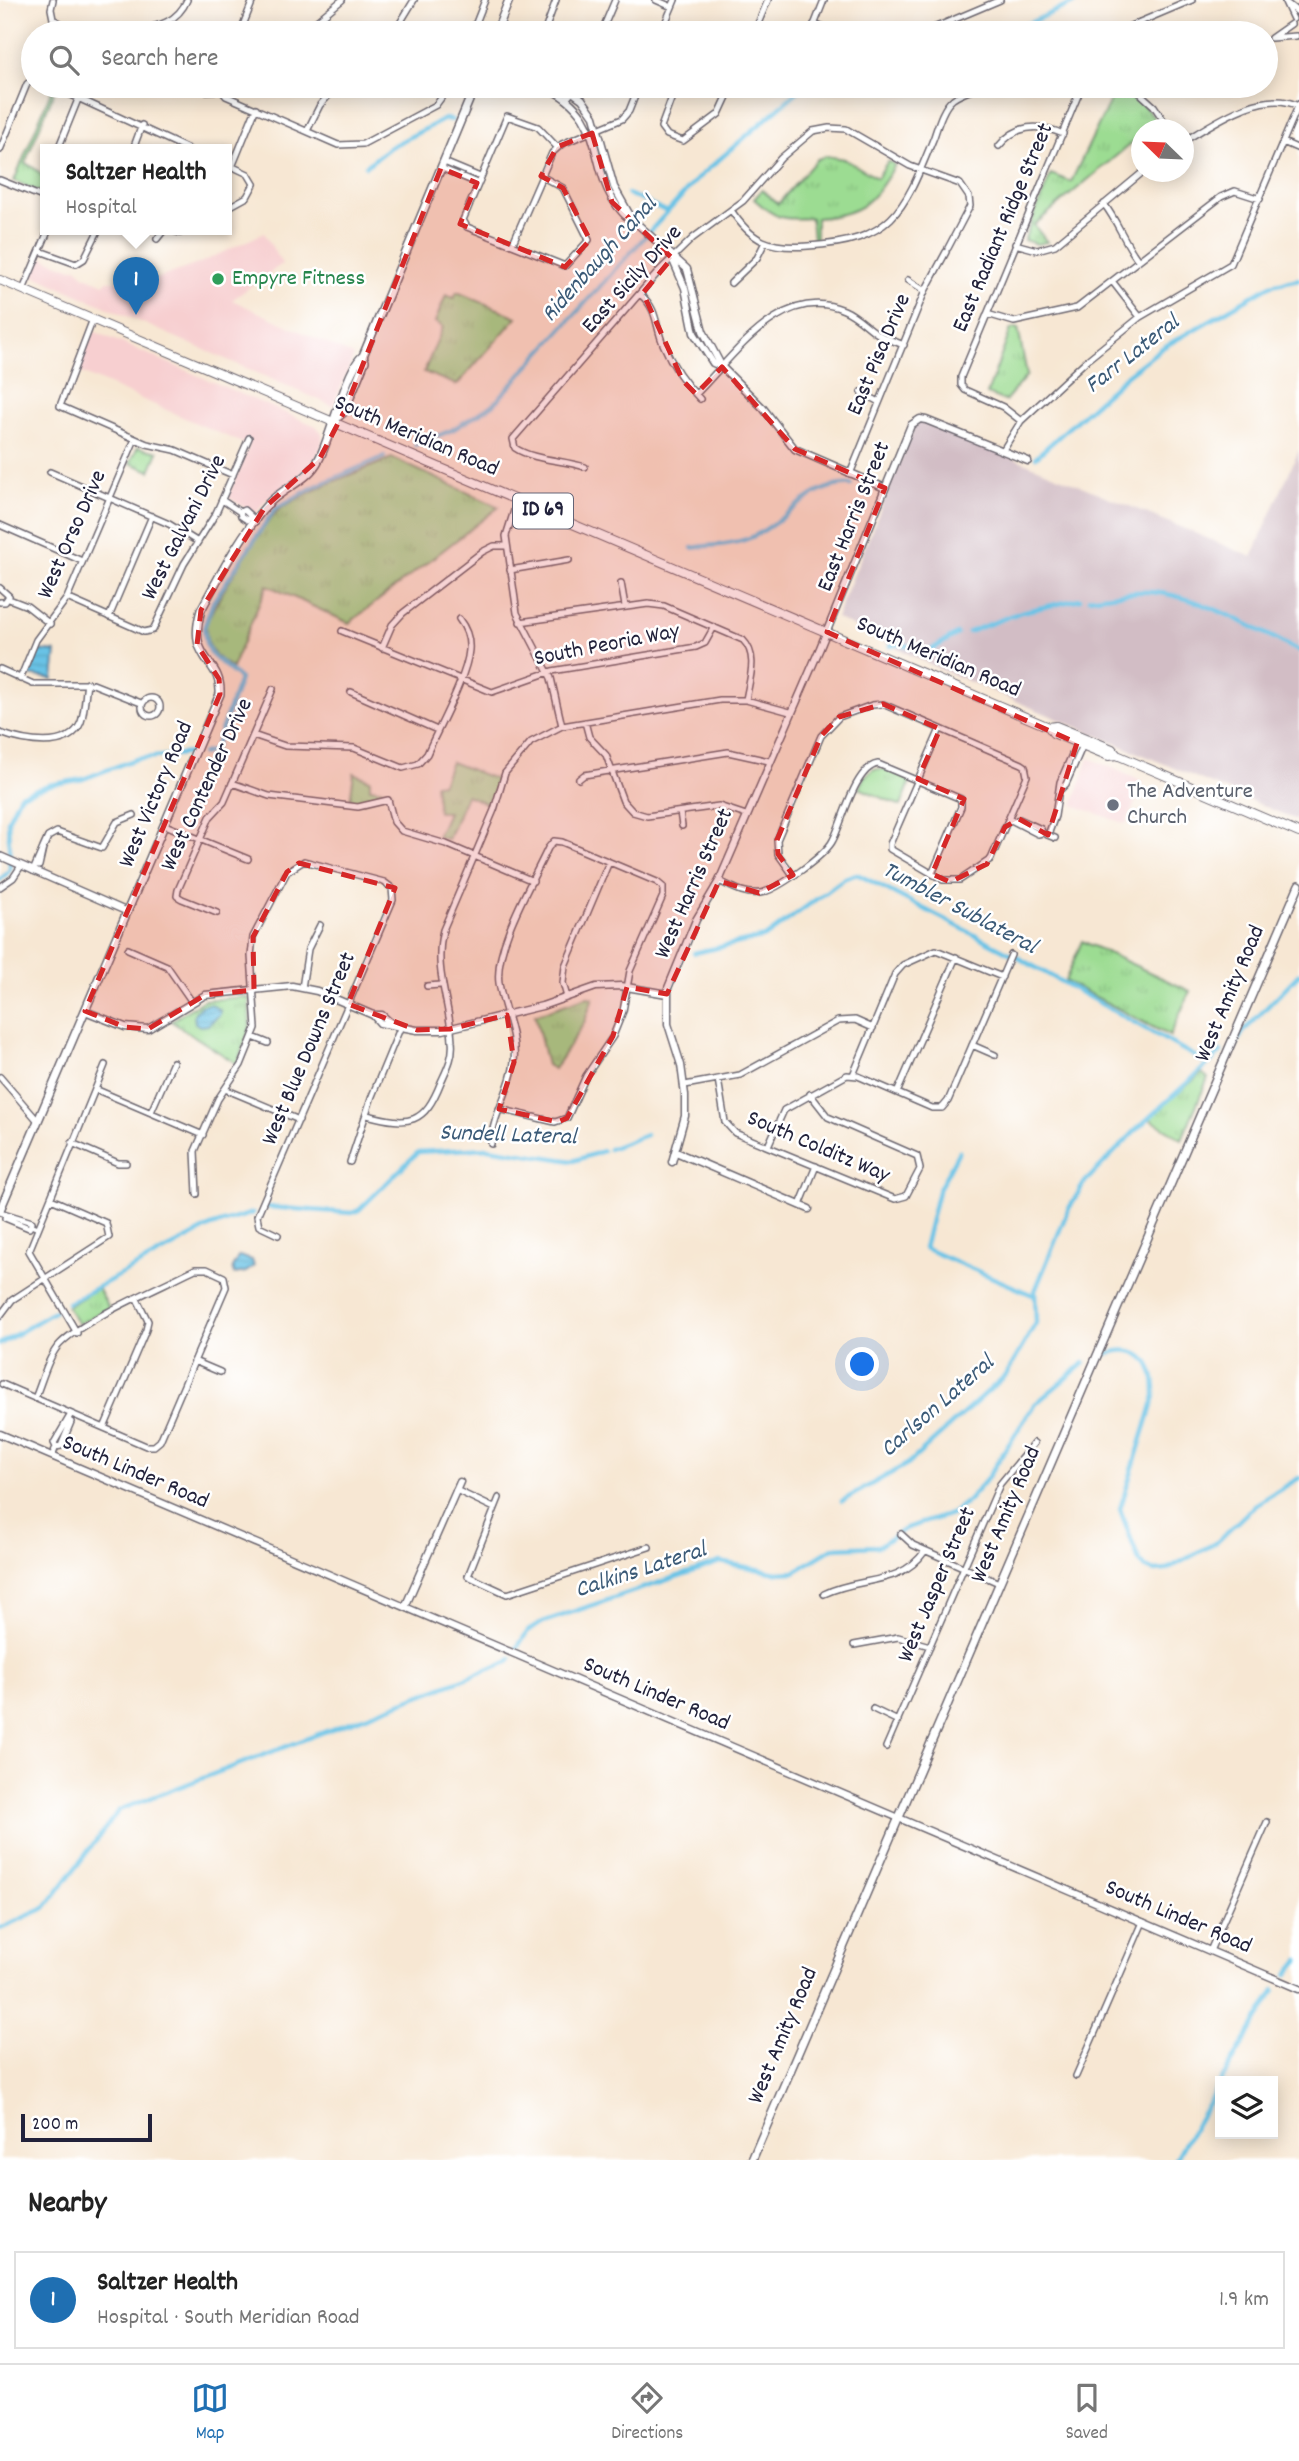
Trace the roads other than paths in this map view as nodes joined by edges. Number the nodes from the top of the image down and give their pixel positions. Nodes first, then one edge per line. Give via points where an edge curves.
1 (53, 0) edge
2 (187, 0) edge
3 (253, 0) edge
4 (342, 0) edge
5 (414, 0) edge
6 (485, 0) edge
7 (509, 0) edge
8 (556, 0) edge
9 (615, 0) edge
10 (656, 0) edge
11 (768, 0) edge
12 (824, 0) edge
13 (1000, 0) edge
14 (1192, 0) edge
15 (1284, 1) edge
16 (673, 3) edge
17 (1299, 14) edge
18 (57, 21) edge
19 (170, 21) edge
20 (245, 21) edge
21 (317, 21) edge
22 (401, 21) edge
23 (477, 21) edge
24 (501, 21) edge
25 (548, 21) edge
26 (606, 21) edge
27 (666, 21) edge
28 (759, 21) edge
29 (815, 21) edge
30 (950, 21) edge
31 (1142, 21) edge
32 (1292, 22) junction
33 (1278, 32) edge
34 (1298, 37) edge
35 (1278, 38) edge
36 (23, 98) edge
37 (79, 98) edge
38 (81, 98) edge
39 (231, 98) edge
40 (326, 98) edge
41 (441, 98) edge
42 (470, 98) edge
43 (568, 98) edge
44 (582, 98) edge
45 (634, 98) edge
46 (671, 98) edge
47 (726, 98) edge
48 (956, 98) edge
49 (1077, 98) edge
50 (1148, 98) edge
51 (1299, 105) edge
52 (256, 108) junction
53 (1163, 119) edge
54 (142, 125) junction
55 (309, 130) junction
56 (600, 130) junction
57 (592, 133) junction
58 (1063, 134) junction
59 (3, 136) edge
60 (1194, 136) edge
61 (1283, 142) junction
62 (60, 144) edge
63 (135, 144) edge
64 (178, 144) edge
65 (999, 146) dead end
66 (557, 147) junction
67 (1299, 149) edge
68 (0, 150) edge
69 (232, 162) edge
70 (443, 165) junction
71 (232, 167) edge
72 (920, 170) junction
73 (541, 176) junction
74 (0, 180) edge
75 (478, 180) junction
76 (1131, 182) edge
77 (254, 184) junction
78 (264, 184) dead end
79 (40, 196) edge
80 (1260, 199) junction
81 (232, 205) edge
82 (1104, 205) junction
83 (731, 210) junction
84 (642, 230) junction
85 (47, 235) edge
86 (96, 235) edge
87 (161, 235) edge
88 (157, 239) dead end
89 (765, 242) junction
90 (1016, 244) junction
91 (512, 245) junction
92 (40, 251) junction
93 (673, 258) junction
94 (1138, 260) junction
95 (908, 279) dead end
96 (0, 280) edge
97 (1112, 281) junction
98 (731, 283) dead end
99 (23, 290) junction
100 (925, 291) junction
101 (641, 295) junction
102 (987, 314) junction
103 (1140, 317) junction
104 (93, 319) junction
105 (904, 345) junction
106 (723, 368) junction
107 (861, 391) dead end
108 (879, 402) junction
109 (336, 421) junction
110 (1021, 421) junction
111 (249, 438) dead end
112 (135, 439) junction
113 (1003, 450) junction
114 (1028, 461) dead end
115 (585, 467) dead end
116 (50, 472) dead end
117 (850, 474) junction
118 (233, 475) junction
119 (885, 488) junction
120 (109, 498) junction
121 (222, 500) junction
122 (517, 500) junction
123 (152, 516) junction
124 (253, 519) junction
125 (0, 525) edge
126 (198, 542) junction
127 (506, 546) junction
128 (569, 560) dead end
129 (82, 561) junction
130 (510, 570) junction
131 (621, 583) dead end
132 (0, 589) edge
133 (9, 598) junction
134 (67, 598) junction
135 (0, 601) edge
136 (625, 606) junction
137 (109, 617) junction
138 (459, 619) dead end
139 (520, 622) junction
140 (50, 624) junction
141 (714, 627) junction
142 (342, 631) dead end
143 (827, 632) junction
144 (382, 648) junction
145 (0, 669) edge
146 (547, 672) junction
147 (20, 679) junction
148 (458, 680) junction
149 (87, 683) junction
150 (273, 689) dead end
151 (351, 692) dead end
152 (746, 700) junction
153 (141, 703) dead end
154 (790, 712) junction
155 (585, 722) junction
156 (562, 726) junction
157 (940, 729) junction
158 (437, 730) junction
159 (0, 733) edge
160 (253, 735) junction
161 (1081, 742) junction
162 (769, 761) junction
163 (614, 770) junction
164 (579, 779) dead end
165 (918, 779) junction
166 (232, 783) junction
167 (680, 812) junction
168 (134, 815) dead end
169 (746, 815) junction
170 (1012, 820) junction
171 (165, 825) junction
172 (682, 825) dead end
173 (1299, 833) edge
174 (1045, 834) junction
175 (1055, 838) dead end
176 (200, 839) junction
177 (474, 856) junction
178 (2, 858) edge
179 (248, 859) dead end
180 (609, 862) junction
181 (18, 864) junction
182 (35, 869) junction
183 (932, 874) junction
184 (793, 875) junction
185 (533, 881) junction
186 (719, 881) junction
187 (1299, 886) edge
188 (0, 887) edge
189 (128, 912) junction
190 (217, 913) dead end
191 (320, 925) dead end
192 (128, 949) dead end
193 (1012, 955) dead end
194 (956, 957) junction
195 (1002, 977) junction
196 (440, 985) junction
197 (427, 986) dead end
198 (626, 987) junction
199 (302, 988) junction
200 (254, 990) junction
201 (667, 994) junction
202 (567, 997) junction
203 (192, 1002) junction
204 (348, 1004) junction
205 (85, 1011) junction
206 (506, 1015) junction
207 (401, 1026) junction
208 (873, 1028) junction
209 (450, 1029) junction
210 (253, 1037) junction
211 (268, 1043) dead end
212 (972, 1045) junction
213 (995, 1055) dead end
214 (173, 1062) dead end
215 (105, 1065) dead end
216 (853, 1075) junction
217 (0, 1077) edge
218 (718, 1079) junction
219 (685, 1085) junction
220 (95, 1089) junction
221 (225, 1089) junction
222 (897, 1093) junction
223 (810, 1094) junction
224 (499, 1109) junction
225 (151, 1112) junction
226 (366, 1115) junction
227 (299, 1120) junction
228 (38, 1121) junction
229 (202, 1135) junction
230 (72, 1143) junction
231 (491, 1144) dead end
232 (768, 1146) junction
233 (676, 1152) junction
234 (672, 1161) dead end
235 (350, 1162) dead end
236 (126, 1163) dead end
237 (816, 1166) junction
238 (197, 1194) dead end
239 (51, 1199) junction
240 (800, 1205) junction
241 (809, 1209) dead end
242 (2, 1212) edge
243 (35, 1227) junction
244 (278, 1235) dead end
245 (45, 1279) junction
246 (137, 1298) junction
247 (0, 1316) edge
248 (77, 1333) junction
249 (194, 1361) junction
250 (220, 1373) dead end
251 (2, 1384) dead end
252 (35, 1398) junction
253 (69, 1417) junction
254 (104, 1428) junction
255 (0, 1434) edge
256 (1034, 1443) dead end
257 (52, 1456) junction
258 (460, 1482) dead end
259 (456, 1490) junction
260 (499, 1498) dead end
261 (494, 1508) junction
262 (901, 1534) dead end
263 (649, 1547) dead end
264 (925, 1550) junction
265 (964, 1568) junction
266 (999, 1583) junction
267 (824, 1594) dead end
268 (405, 1607) junction
269 (862, 1642) junction
270 (854, 1645) dead end
271 (930, 1646) junction
272 (865, 1650) dead end
273 (873, 1709) dead end
274 (898, 1721) junction
275 (886, 1748) dead end
276 (899, 1818) junction
277 (1268, 1822) dead end
278 (1143, 1922) junction
279 (1210, 1951) junction
280 (1299, 1989) edge
281 (1076, 2076) dead end
282 (752, 2160) edge

1 - 18 street
2 - 19 street
3 - 20 street
4 - 21 street
5 - 22 street
6 - 23 street
7 - 24 main road
8 - 25 street
9 - 26 street
10 - 16 street
11 - 28 street
12 - 29 street
13 - 30 street
14 - 31 street
15 - 17 street
15 - 32 street
16 - 27 street
17 - 32 street
32 - 33 street
32 - 34 street
34 - 35 street
36 - 59 street
37 - 62 street
38 - 54 street
39 - 52 street
40 - 55 street
41 - 55 street via 436,105 352,147
42 - 70 main road, West Victory Road
43 - 57 street
44 - 56 street
45 - 56 street via 629,111
46 - 47 street via 662,131 679,140 687,139 719,114
48 - 72 street via 938,126
49 - 58 street, East Radiant Ridge Street
50 - 53 street
51 - 60 street via 1266,101
51 - 61 street
52 - 55 street
52 - 69 street
54 - 63 street
54 - 64 street
56 - 57 street
56 - 84 street via 614,187
57 - 66 street
57 - 84 street via 612,202
58 - 65 street via 1037,125 1008,136
58 - 90 street, East Radiant Ridge Street
59 - 68 street
61 - 67 street
61 - 80 street
66 - 73 street
66 - 75 street via 538,127 507,116
70 - 75 street
70 - 109 main road, West Victory Road via 344,412
71 - 77 street via 248,174
72 - 83 street, East Sicily Drive via 855,133 825,128 801,139
72 - 89 street via 902,207 864,237 796,247
72 - 100 street, East Pisa Drive via 960,184 970,206
73 - 91 street
73 - 91 street via 563,188 589,240 565,266
74 - 79 street
75 - 91 street via 463,223
76 - 82 street
77 - 78 street
77 - 81 street via 247,197
80 - 94 street via 1229,192
80 - 103 street via 1231,264
82 - 90 street via 1055,245 1037,250
82 - 94 street
83 - 89 street via 747,232
83 - 93 street, East Sicily Drive
84 - 93 street
85 - 92 street
86 - 92 street via 82,262 73,265
87 - 88 street
89 - 98 street via 747,270
90 - 102 street, East Radiant Ridge Street
92 - 99 street
93 - 101 street, East Sicily Drive
93 - 106 street via 694,332 713,363
94 - 97 street
95 - 100 street
96 - 99 main road, South Meridian Road / ID 69
97 - 102 street via 1077,309 1011,322
97 - 103 street
99 - 104 main road, South Meridian Road / ID 69
100 - 105 street, East Pisa Drive
101 - 106 street via 654,307 675,369 698,397
101 - 115 street, East Sicily Drive via 515,435 513,444 528,455
102 - 110 street, East Radiant Ridge Street via 961,385
103 - 110 street
104 - 109 main road, South Meridian Road / ID 69
104 - 112 street via 60,406
105 - 106 street via 875,332 848,311 805,304 769,321
105 - 108 street, East Pisa Drive
106 - 117 street via 795,449
107 - 108 street
108 - 117 street, East Pisa Drive
109 - 122 main road, South Meridian Road / ID 69
109 - 124 main road, West Victory Road via 316,466
110 - 113 street
111 - 118 street, West Galvani Drive
112 - 118 street
112 - 120 street, West Orso Drive
113 - 114 street
113 - 119 street, East Harris Street via 920,419 911,425
116 - 120 street
117 - 119 street
118 - 121 street, West Galvani Drive
119 - 143 street, East Harris Street
120 - 123 street
120 - 129 street, West Orso Drive
121 - 124 street
121 - 126 street, West Galvani Drive
122 - 127 street via 506,528
122 - 143 main road, South Meridian Road / ID 69
123 - 126 street
123 - 137 street
124 - 171 main road, West Victory Road via 201,610 197,645 219,679 220,694
125 - 129 street
126 - 137 street, West Galvani Drive via 150,632
127 - 130 street
127 - 144 street via 482,552 403,613
128 - 130 street
129 - 134 street, West Orso Drive
130 - 139 street
131 - 136 street
132 - 133 street via 7,591
133 - 135 street
133 - 140 street
134 - 137 street
134 - 140 street, West Orso Drive
136 - 139 street
136 - 141 street via 664,606
138 - 148 street via 466,627 469,650
139 - 146 street
140 - 147 street, West Orso Drive via 36,640
141 - 146 street, South Peoria Way via 705,643 696,647
141 - 152 street via 750,647
142 - 144 street, South Peoria Way
143 - 154 street, West Harris Street
143 - 161 main road, South Meridian Road / ID 69 via 1049,728 1056,726
144 - 148 street, South Peoria Way
145 - 147 street
146 - 148 street, South Peoria Way via 492,692
146 - 156 street
147 - 149 street via 43,685
148 - 158 street
149 - 153 street
149 - 159 street via 80,723 68,736 34,742
150 - 160 street, West Contender Drive
151 - 158 street
152 - 154 street
152 - 155 street via 720,700
154 - 162 street, West Harris Street
155 - 156 street
155 - 163 street via 589,737
156 - 177 street via 531,742 509,767
157 - 165 street
157 - 170 street via 1023,764 1027,771
157 - 184 street via 883,704 828,726 777,840 778,854
158 - 160 street via 424,758 415,766 399,768 345,746 285,746
160 - 166 street, West Contender Drive
161 - 173 main road, South Meridian Road / ID 69
161 - 174 street
162 - 163 street via 728,752
162 - 169 street, West Harris Street
163 - 164 street
163 - 167 street via 623,801 633,812 647,816
165 - 183 street via 890,849
165 - 183 street via 961,799
165 - 184 street via 884,764 872,765 861,775 832,843
166 - 176 street, West Contender Drive
166 - 177 street via 269,796 358,807 388,800 394,822 402,831
167 - 169 street via 719,806
167 - 172 street
168 - 182 street via 117,822 102,848 57,832 48,837
169 - 186 street, West Harris Street
170 - 174 street
170 - 183 street via 989,862 955,881
171 - 176 street
171 - 189 main road, West Victory Road
174 - 175 street
176 - 179 street
176 - 190 street, West Contender Drive via 177,896
177 - 185 street
177 - 196 street via 443,930
178 - 181 street
180 - 185 street via 554,841
180 - 198 street via 663,887
180 - 202 street via 565,966
181 - 182 street
181 - 188 street via 13,878
182 - 189 street
184 - 186 street via 775,889 759,893 743,892
185 - 206 street via 501,956 499,984
186 - 201 street, West Harris Street via 696,920
187 - 266 main road, West Amity Road
189 - 205 main road, West Victory Road
191 - 199 street via 308,949
192 - 203 street via 167,966
193 - 195 street
194 - 195 street
194 - 208 street via 936,950 898,969
194 - 222 street
195 - 212 street
196 - 197 street
196 - 209 street
198 - 201 street
198 - 202 street via 596,987
198 - 224 street via 614,1036 563,1121
199 - 200 street
199 - 204 street
200 - 203 street via 210,994
200 - 204 street, West Blue Downs Street via 253,937 269,902 295,865 310,861 392,888 393,900
200 - 210 street via 257,1018
201 - 219 street, West Harris Street via 668,1024
202 - 206 street
203 - 205 street via 160,1024 138,1030
204 - 207 street
204 - 227 street, West Blue Downs Street
205 - 228 main road, West Victory Road
206 - 209 street
206 - 224 street via 514,1062
207 - 209 street
207 - 226 street
208 - 216 street
208 - 218 street via 855,1020 838,1021 751,1070
209 - 226 street via 450,1063 423,1116 391,1120
210 - 211 street
210 - 221 street
212 - 213 street
212 - 222 street via 942,1108
214 - 225 street
215 - 220 street
216 - 222 street
216 - 223 street
217 - 228 street
218 - 219 street
218 - 232 street, South Colditz Way via 729,1128
219 - 233 street, West Harris Street via 685,1116
220 - 225 street
220 - 230 street
221 - 227 street
221 - 229 street
223 - 232 street via 783,1110
223 - 237 street, South Colditz Way via 828,1117 914,1153 919,1160 903,1199
224 - 231 street
225 - 229 street
226 - 235 street
227 - 244 street, West Blue Downs Street via 257,1216 257,1223
228 - 242 main road, West Victory Road
229 - 238 street via 194,1155
230 - 236 street
230 - 239 street
232 - 237 street, South Colditz Way
233 - 234 street, West Harris Street
233 - 240 street
237 - 240 street
239 - 243 street
239 - 245 street via 106,1223 110,1233 107,1241
240 - 241 street
242 - 243 street via 5,1218
243 - 245 street via 29,1251
245 - 247 street via 12,1300
245 - 248 street
246 - 248 street
246 - 249 street via 195,1269 207,1269 226,1280
246 - 254 street via 148,1321 146,1330
248 - 252 street via 56,1349
249 - 250 street
249 - 254 street via 154,1447
251 - 252 street
252 - 253 street
253 - 254 street
253 - 257 street
255 - 257 street, South Linder Road
256 - 265 street, West Jasper Street via 1000,1484
257 - 268 street, South Linder Road
258 - 259 street
259 - 261 street
259 - 268 street
260 - 261 street
261 - 263 street via 468,1576 507,1594
262 - 264 street
264 - 265 street
264 - 267 street via 903,1573 885,1580 855,1581
265 - 266 street
265 - 271 street, West Jasper Street
266 - 276 main road, West Amity Road
268 - 276 street, South Linder Road
269 - 270 street
269 - 271 street via 910,1638
269 - 272 street
271 - 274 street, West Jasper Street
273 - 274 street
274 - 275 street, West Jasper Street
276 - 278 street, South Linder Road
276 - 282 main road, West Amity Road
277 - 279 street
278 - 279 street, South Linder Road
278 - 281 street
279 - 280 street, South Linder Road

